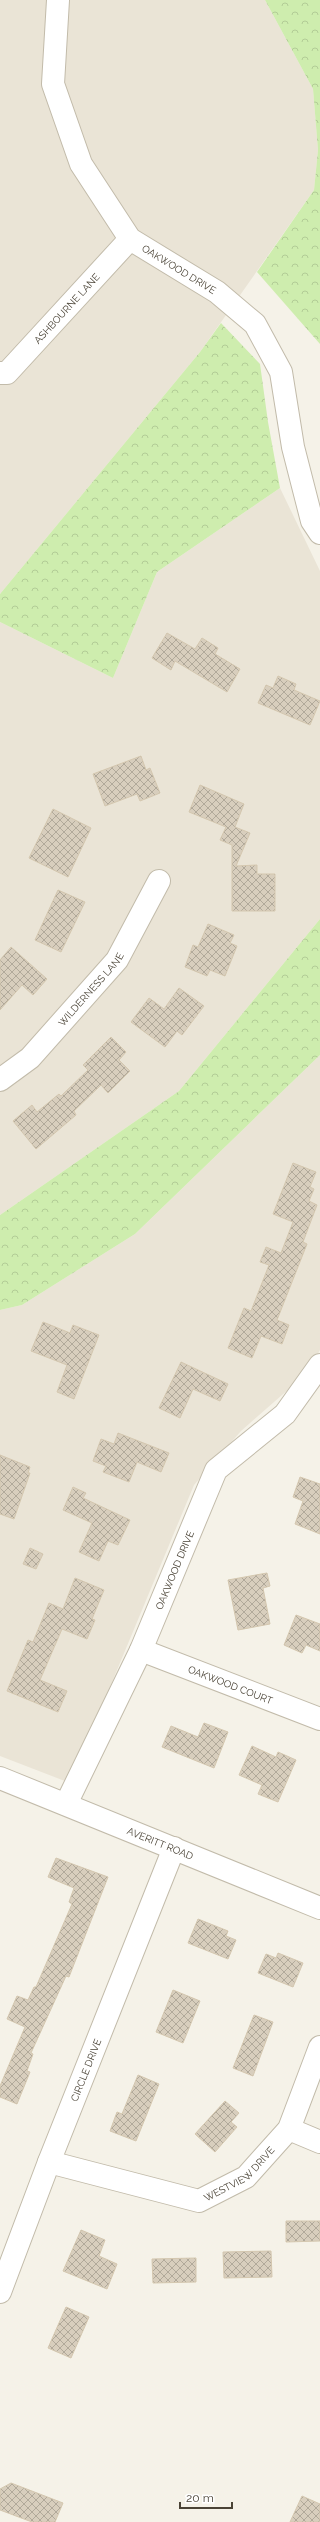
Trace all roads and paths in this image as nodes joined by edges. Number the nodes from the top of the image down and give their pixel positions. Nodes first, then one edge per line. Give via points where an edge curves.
1 (58, 0) edge
2 (130, 239) junction
3 (0, 373) edge
4 (320, 533) edge
5 (159, 881) dead end
6 (0, 1080) edge
7 (320, 1365) edge
8 (141, 1650) junction
9 (320, 1719) edge
10 (0, 1778) edge
11 (66, 1804) junction
12 (174, 1848) junction
13 (320, 1908) edge
14 (320, 2047) edge
15 (288, 2129) junction
16 (320, 2142) edge
17 (49, 2162) junction
18 (0, 2292) edge

1 - 2 street, OAKWOOD DRIVE via 53,84 81,164
2 - 3 street, ASHBOURNE LANE via 7,373
2 - 4 street, OAKWOOD DRIVE via 217,292 255,324 281,372 293,447 312,521
5 - 6 street, WILDERNESS LANE via 117,960 30,1058
7 - 8 street, OAKWOOD DRIVE via 285,1414 216,1470
8 - 9 street, OAKWOOD COURT
8 - 11 street, OAKWOOD DRIVE
10 - 11 street, AVERITT ROAD
11 - 12 street, AVERITT ROAD
12 - 13 street, AVERITT ROAD
12 - 17 street, CIRCLE DRIVE
14 - 15 street, WESTVIEW DRIVE
15 - 16 street
15 - 17 street, WESTVIEW DRIVE via 246,2177 199,2201
17 - 18 street, CIRCLE DRIVE

